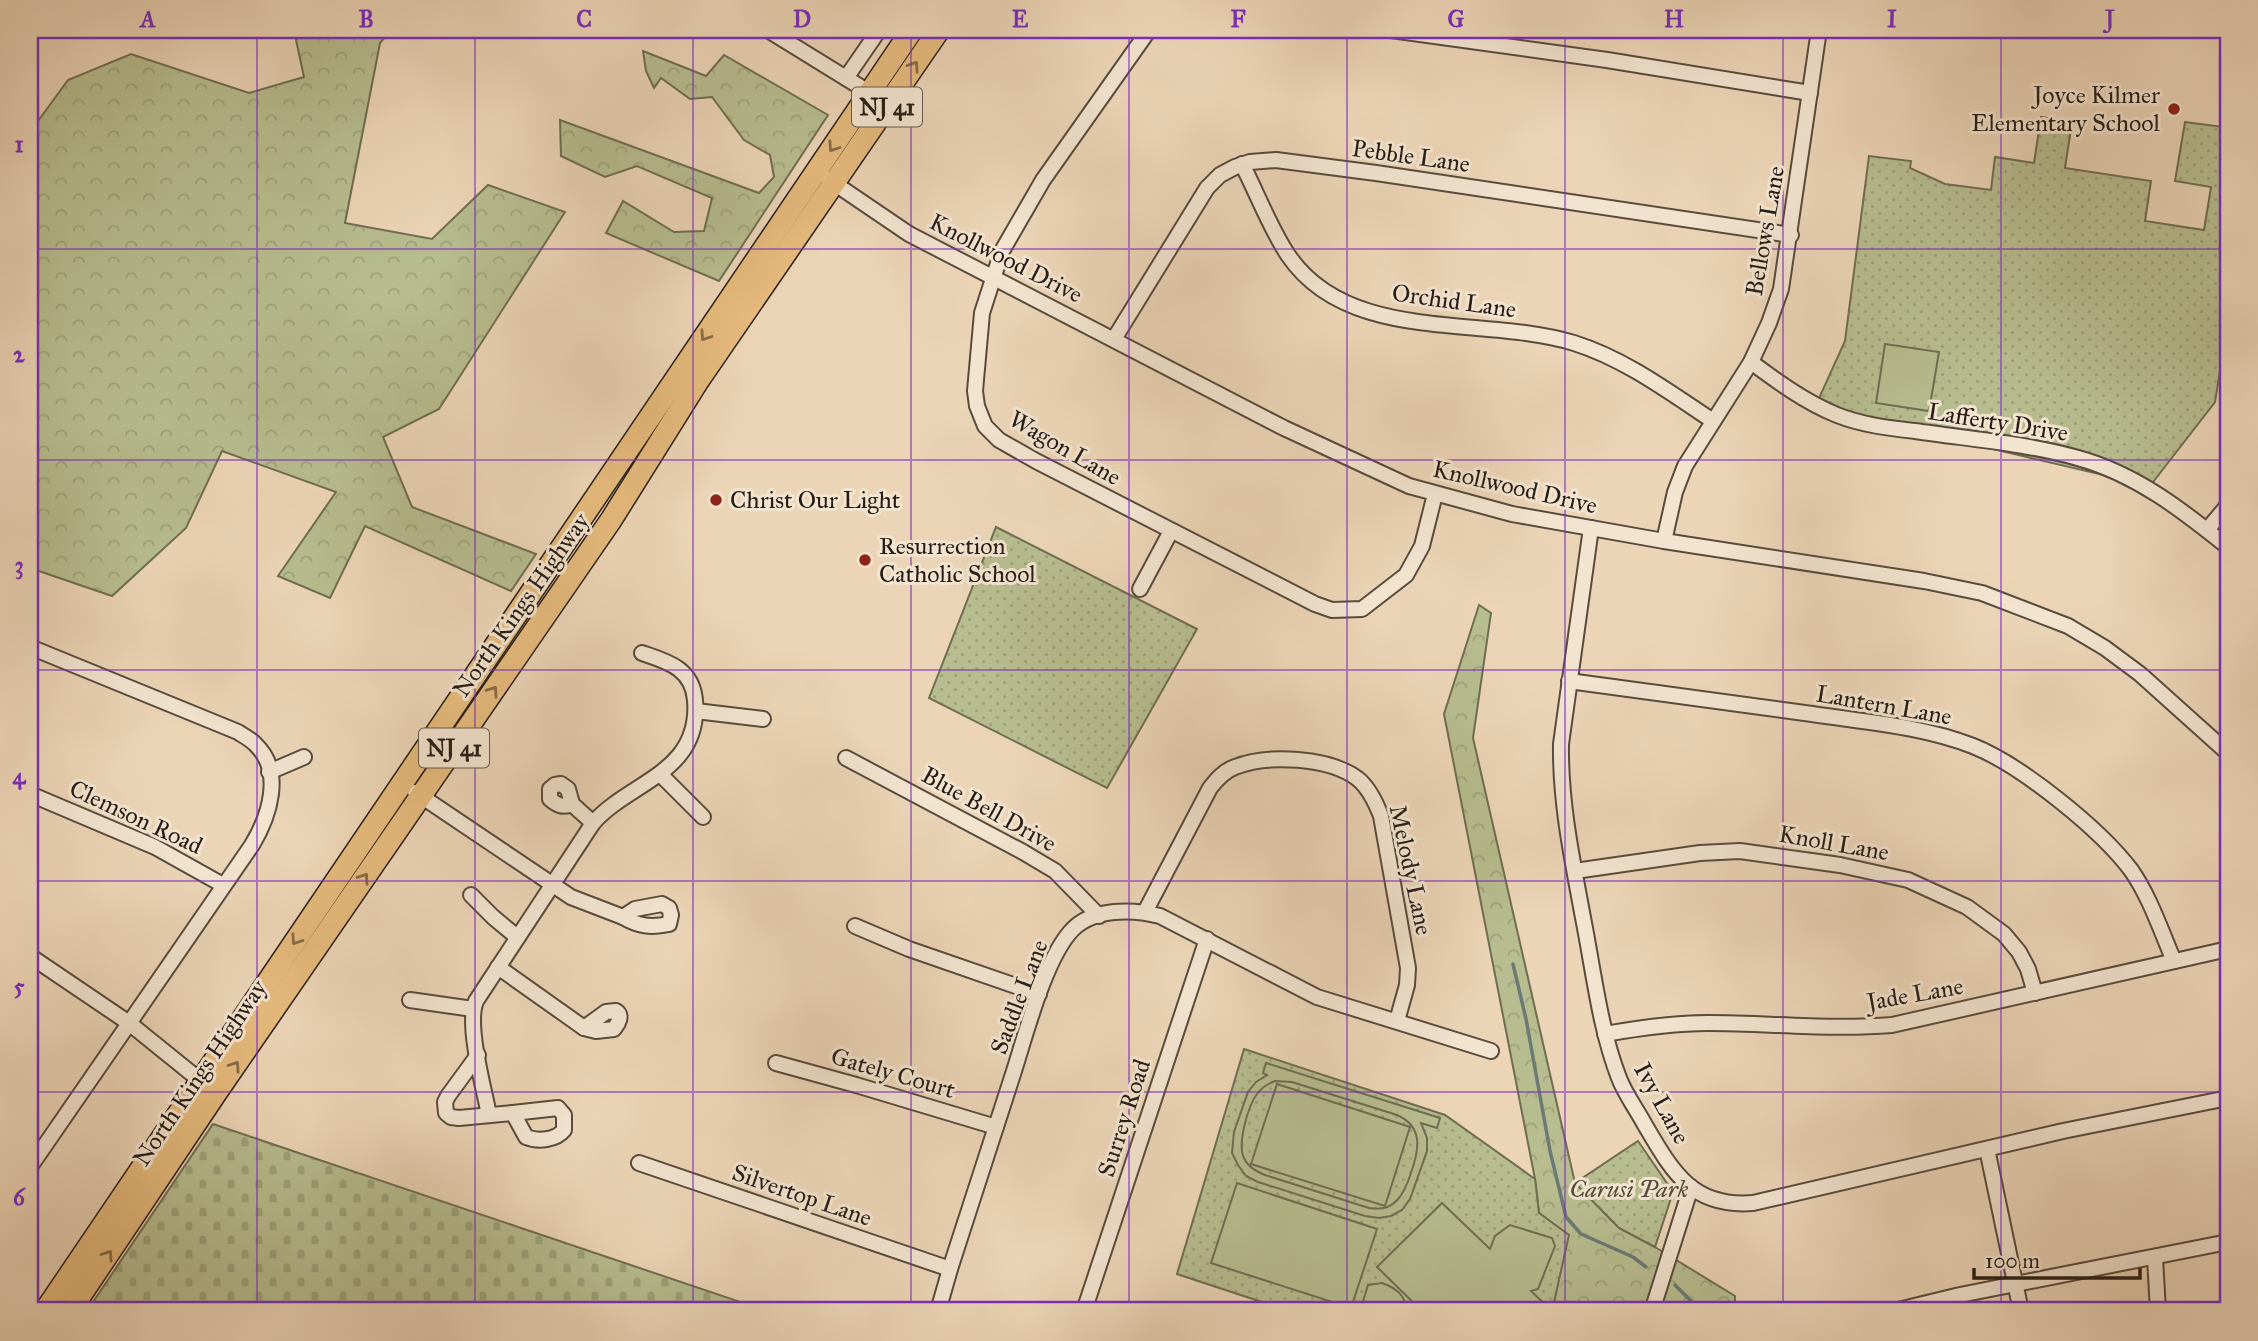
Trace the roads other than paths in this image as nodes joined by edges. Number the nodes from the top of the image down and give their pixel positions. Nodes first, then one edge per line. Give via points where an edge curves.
1 (768, 30) edge
2 (879, 30) edge
3 (912, 30) edge
4 (939, 30) edge
5 (1149, 30) edge
6 (1391, 30) edge
7 (1819, 30) edge
8 (846, 78) junction
9 (869, 93) junction
10 (1810, 93) junction
11 (889, 103) junction
12 (1242, 164) junction
13 (816, 171) junction
14 (834, 183) junction
15 (1791, 235) junction
16 (995, 278) junction
17 (1114, 339) junction
18 (1751, 362) junction
19 (1713, 421) junction
20 (1435, 494) junction
21 (2228, 505) edge
22 (1591, 528) junction
23 (2207, 530) junction
24 (1171, 531) junction
25 (1664, 541) junction
26 (2228, 547) edge
27 (1140, 589) dead end
28 (30, 647) edge
29 (642, 653) dead end
30 (1569, 681) junction
31 (696, 711) junction
32 (763, 719) dead end
33 (2228, 753) edge
34 (304, 757) dead end
35 (846, 758) dead end
36 (269, 772) junction
37 (660, 774) junction
38 (403, 782) junction
39 (30, 794) edge
40 (421, 796) junction
41 (703, 817) dead end
42 (1575, 871) junction
43 (551, 884) junction
44 (223, 885) junction
45 (471, 895) dead end
46 (1145, 912) junction
47 (1099, 916) junction
48 (623, 917) dead end
49 (855, 926) dead end
50 (517, 937) junction
51 (1207, 939) junction
52 (2228, 949) edge
53 (30, 956) edge
54 (2174, 961) junction
55 (498, 967) junction
56 (2035, 993) junction
57 (1039, 994) junction
58 (410, 1000) dead end
59 (473, 1009) junction
60 (1397, 1021) junction
61 (129, 1023) junction
62 (584, 1028) dead end
63 (1605, 1034) junction
64 (1491, 1051) dead end
65 (478, 1055) junction
66 (776, 1063) dead end
67 (208, 1087) junction
68 (2228, 1098) edge
69 (513, 1113) dead end
70 (489, 1115) junction
71 (996, 1127) junction
72 (1987, 1149) junction
73 (639, 1163) dead end
74 (30, 1167) edge
75 (1691, 1187) junction
76 (2228, 1242) edge
77 (2155, 1258) junction
78 (950, 1269) junction
79 (2017, 1284) junction
80 (45, 1311) edge
81 (70, 1311) edge
82 (938, 1311) edge
83 (1084, 1311) edge
84 (1652, 1311) edge
85 (1894, 1311) edge
86 (2021, 1311) edge
87 (2158, 1311) edge

1 - 8 street
2 - 8 street
3 - 9 main road, North Kings Highway / NJ 41
11 -> 4 main road, North Kings Highway / NJ 41
5 - 16 street, Wagon Lane via 1043,180 1002,251
6 - 10 street
7 - 10 street, Bellows Lane
8 - 9 street
9 - 11 street
9 -> 13 main road, North Kings Highway / NJ 41
10 - 15 street, Bellows Lane
11 - 14 main road, North Kings Highway / NJ 41
12 - 15 street, Pebble Lane via 1276,160
12 - 17 street, Pebble Lane via 1207,188
12 - 19 street, Orchid Lane via 1288,255 1321,290 1391,318 1573,343 1630,368
13 - 14 street, Knollwood Drive
13 -> 38 main road, North Kings Highway / NJ 41
14 - 16 street, Knollwood Drive via 909,234
40 -> 14 main road, North Kings Highway / NJ 41
15 - 18 street, Bellows Lane via 1782,289
16 - 17 street, Knollwood Drive
16 - 24 street, Wagon Lane via 982,313 975,391 985,426 999,440 1036,461
17 - 20 street, Knollwood Drive via 1284,428
18 - 19 street, Bellows Lane
18 - 23 street, Lafferty Drive via 1790,391 1839,416 1870,425 2080,458 2146,486
19 - 25 street, Bellows Lane via 1685,466
20 - 22 street, Knollwood Drive
20 - 24 street, Wagon Lane via 1422,546 1406,575 1362,609 1332,610 1315,604
21 - 23 street
22 - 25 street, Knollwood Drive
22 - 30 street, Ivy Lane
23 - 26 street, Lafferty Drive
24 - 27 street
25 - 33 street, Knollwood Drive via 1924,581 1982,593 2038,613 2068,626 2140,674
28 - 36 street via 238,732 257,745
29 - 31 street via 676,665 687,675
30 - 42 street, Ivy Lane via 1561,772
30 - 54 street, Lantern Lane via 1871,723 1941,735 1975,747 2006,763 2069,809 2109,847 2143,889
31 - 32 street
31 - 37 street via 686,744
34 - 36 street
35 - 47 street, Blue Bell Drive via 1055,871
36 - 44 street via 271,797 265,824
37 - 41 street
37 - 43 street via 606,809 583,814
38 - 40 street
38 -> 67 main road, North Kings Highway / NJ 41
39 - 44 street, Clemson Road via 155,847
40 - 43 street
67 -> 40 main road, North Kings Highway / NJ 41
42 - 56 street, Knoll Lane via 1740,851 1908,880 1967,907 2004,934 2020,952
42 - 63 street, Ivy Lane
43 - 48 street
43 - 50 street
44 - 61 street
45 - 50 street
46 - 47 street, Saddle Lane
46 - 51 street, Saddle Lane
46 - 60 street, Melody Lane via 1210,788 1224,772 1279,760 1338,769 1363,785 1381,816 1408,968
47 - 57 street, Saddle Lane via 1074,928 1059,948
49 - 57 street
50 - 55 street
51 - 60 street, Saddle Lane via 1317,997
51 - 83 street, Surrey Road
52 - 54 street, Jade Lane
53 - 61 street
54 - 56 street, Jade Lane
55 - 59 street
55 - 62 street
56 - 63 street, Jade Lane via 1892,1025 1706,1023
57 - 71 street, Saddle Lane
58 - 59 street
59 - 65 street
60 - 64 street, Saddle Lane
61 - 67 street
61 - 74 street
63 - 75 street, Ivy Lane via 1619,1080 1663,1155
65 - 70 street
65 - 70 street via 444,1108 451,1117
66 - 71 street, Gately Court
67 - 80 main road, North Kings Highway / NJ 41
81 -> 67 main road, North Kings Highway / NJ 41
68 - 72 street, Ivy Lane
69 - 70 street
71 - 78 street, Saddle Lane
72 - 75 street, Ivy Lane via 1753,1203 1718,1202
72 - 79 street
73 - 78 street, Silvertop Lane
75 - 84 street
76 - 77 street
77 - 79 street
77 - 87 street
78 - 82 street, Saddle Lane
79 - 85 street
79 - 86 street

